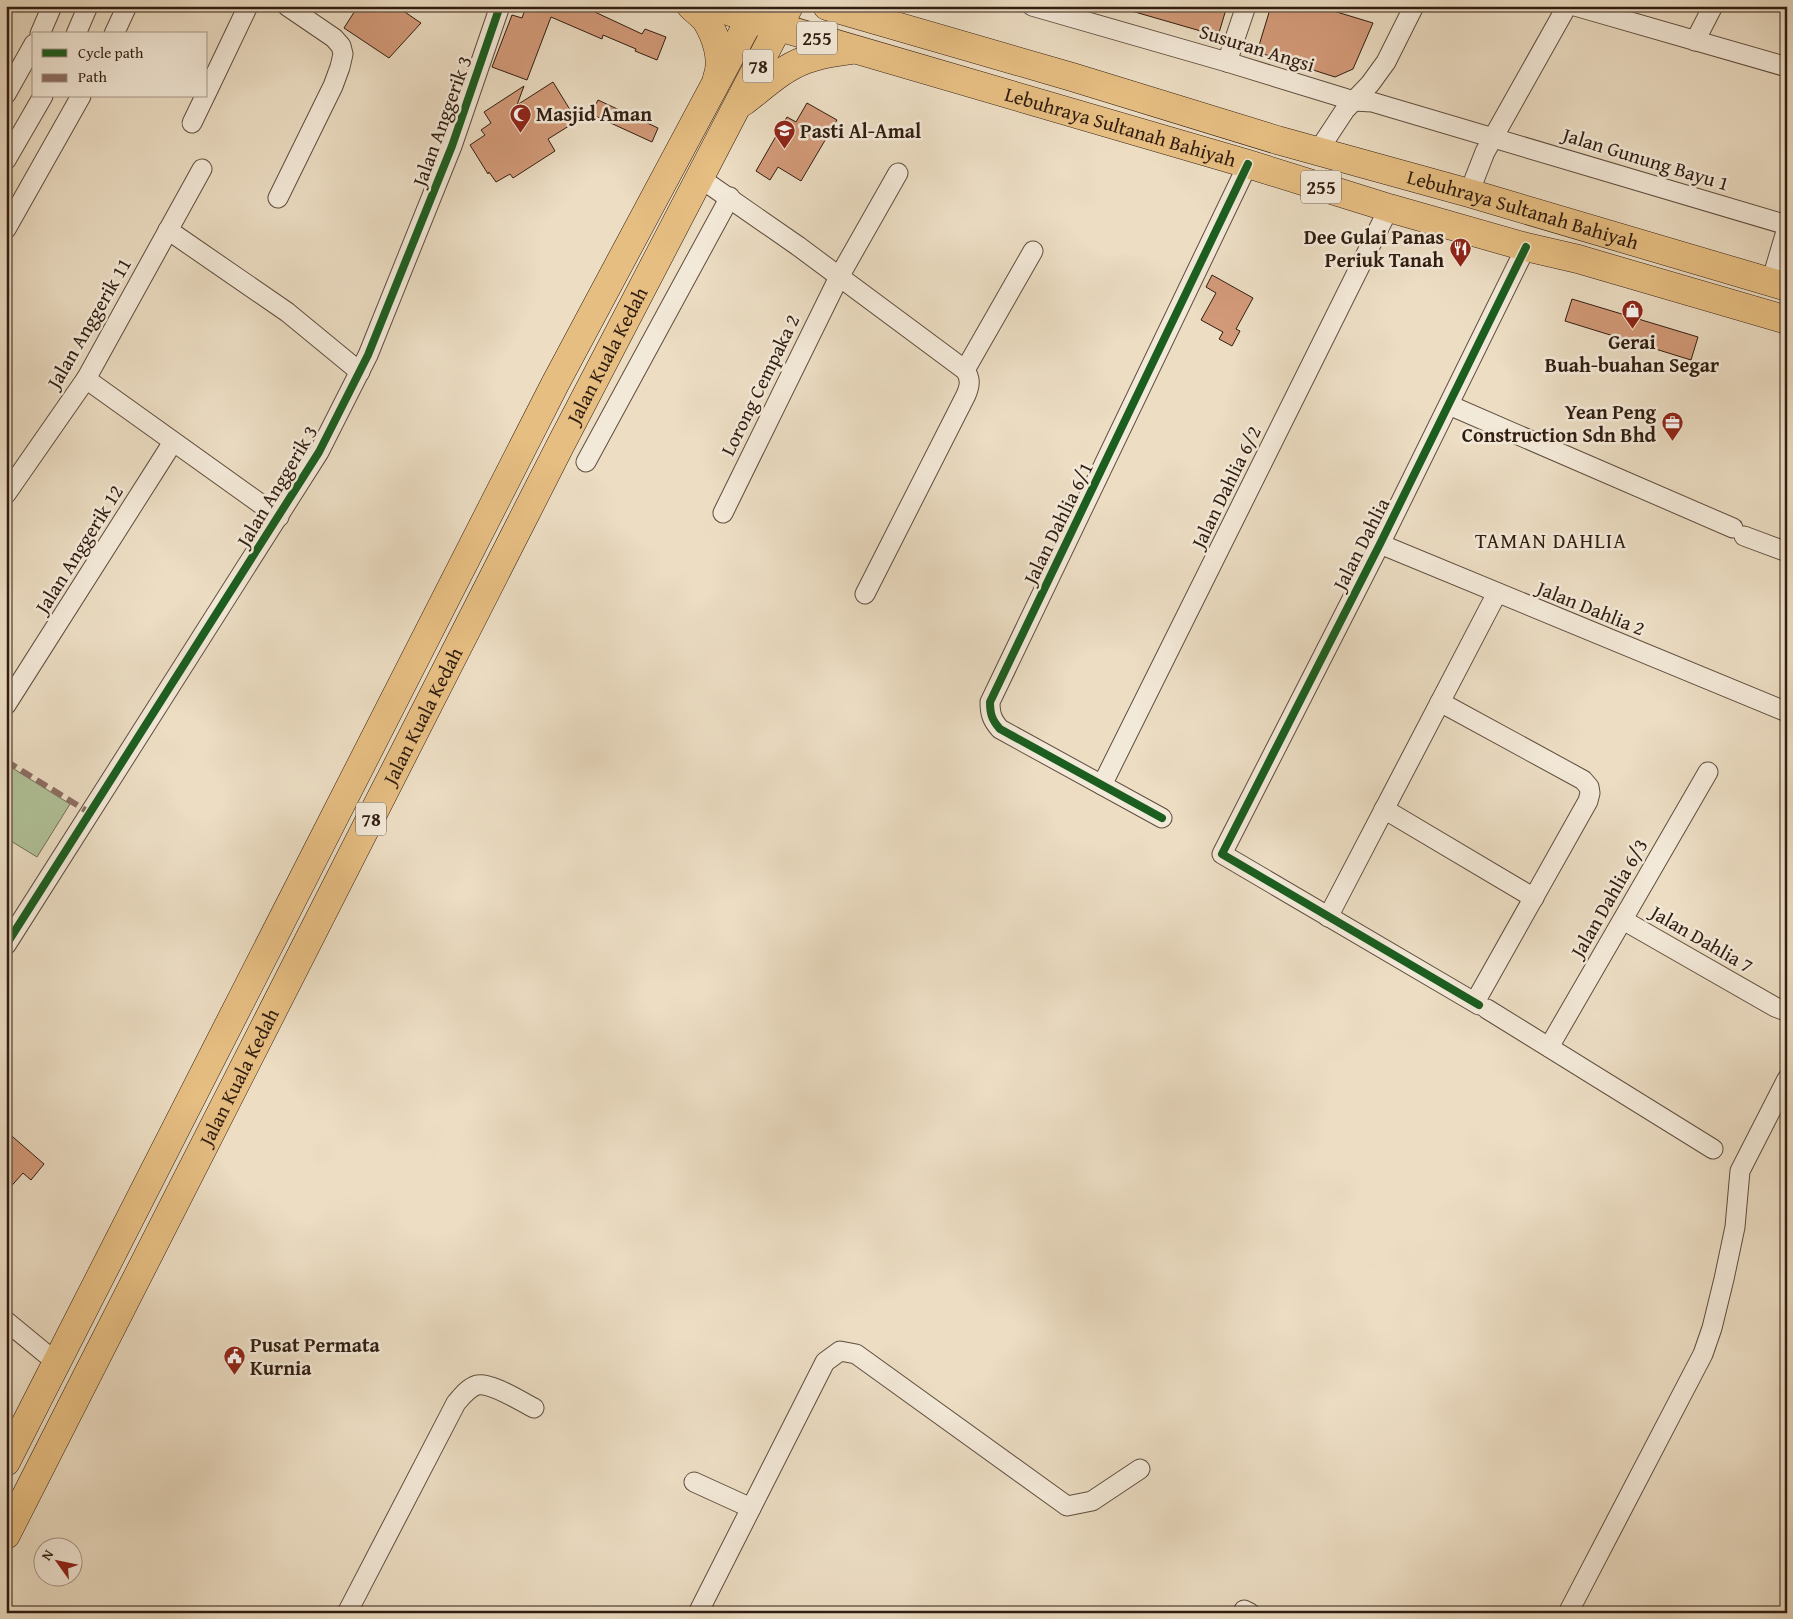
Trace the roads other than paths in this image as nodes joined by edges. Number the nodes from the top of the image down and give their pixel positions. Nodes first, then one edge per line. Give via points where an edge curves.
1 (52, 6) edge
2 (88, 6) edge
3 (127, 6) edge
4 (248, 6) edge
5 (287, 6) edge
6 (500, 6) edge
7 (691, 6) edge
8 (714, 6) edge
9 (827, 6) edge
10 (1032, 6) edge
11 (1246, 6) edge
12 (1414, 6) edge
13 (1567, 6) edge
14 (1575, 6) edge
15 (1714, 6) edge
16 (754, 13) edge
17 (862, 13) edge
18 (783, 16) edge
19 (42, 32) edge
20 (77, 32) edge
21 (115, 32) edge
22 (1695, 41) junction
23 (856, 49) junction
24 (32, 50) edge
25 (1227, 62) junction
26 (1787, 67) edge
27 (208, 91) edge
28 (6, 94) edge
29 (710, 96) junction
30 (41, 98) edge
31 (80, 98) edge
32 (204, 98) edge
33 (1354, 101) junction
34 (737, 105) junction
35 (192, 123) dead end
36 (1493, 138) junction
37 (1318, 151) junction
38 (6, 160) edge
39 (1248, 164) junction
40 (202, 169) dead end
41 (898, 173) dead end
42 (700, 178) junction
43 (1469, 193) junction
44 (730, 197) junction
45 (278, 198) dead end
46 (1389, 208) junction
47 (1787, 224) edge
48 (1787, 228) edge
49 (6, 229) edge
50 (168, 230) junction
51 (1526, 247) junction
52 (1033, 251) dead end
53 (838, 277) junction
54 (1779, 284) edge
55 (1787, 320) edge
56 (965, 370) junction
57 (360, 372) junction
58 (86, 379) junction
59 (555, 384) junction
60 (585, 399) junction
61 (1449, 405) junction
62 (173, 442) junction
63 (586, 462) dead end
64 (6, 494) edge
65 (723, 513) dead end
66 (279, 518) junction
67 (1380, 544) junction
68 (1787, 552) edge
69 (1497, 593) junction
70 (865, 594) dead end
71 (1440, 702) junction
72 (6, 705) edge
73 (1787, 712) edge
74 (1708, 772) dead end
75 (1102, 785) junction
76 (1384, 809) junction
77 (1162, 818) dead end
78 (1534, 898) junction
79 (1328, 917) junction
80 (1623, 920) junction
81 (6, 945) edge
82 (1480, 1006) junction
83 (1787, 1009) edge
84 (1549, 1047) junction
85 (1787, 1080) edge
86 (1713, 1149) dead end
87 (6, 1321) edge
88 (57, 1363) junction
89 (534, 1408) dead end
90 (6, 1462) edge
91 (1140, 1469) dead end
92 (694, 1482) dead end
93 (751, 1508) junction
94 (6, 1535) edge
95 (347, 1613) edge
96 (698, 1613) edge
97 (1568, 1613) edge

1 - 19 street
2 - 20 street
3 - 21 street
4 - 27 street
5 - 45 street via 334,38 343,54 333,86
6 - 57 street, Jalan Anggerik 3 via 452,146
7 - 29 main road via 705,19 717,43 720,70
8 - 16 main road, Lebuhraya Sultanah Bahiyah / 255
9 - 17 main road, Lebuhraya Sultanah Bahiyah / 255
10 - 25 street, Susuran Angsi
11 - 25 street
12 - 33 street via 1386,62
13 - 36 street
14 - 22 street
15 - 22 street
16 - 18 main road, Lebuhraya Sultanah Bahiyah / 255
16 - 29 main road, Jalan Kuala Kedah / 78
17 - 37 main road, Lebuhraya Sultanah Bahiyah / 255
18 - 23 main road, Lebuhraya Sultanah Bahiyah / 255
18 - 34 main road, Jalan Kuala Kedah / 78
22 - 26 street
23 - 34 main road via 805,60 782,72
23 - 39 main road, Lebuhraya Sultanah Bahiyah / 255
24 - 28 street
25 - 33 street, Susuran Angsi
29 - 59 main road, Jalan Kuala Kedah / 78
30 - 38 street
31 - 49 street
32 - 35 street
33 - 36 street, Susuran Angsi via 1372,102
33 - 37 street
34 - 42 main road, Jalan Kuala Kedah / 78
36 - 43 street
36 - 47 street, Jalan Gunung Bayu 1
37 - 43 main road, Lebuhraya Sultanah Bahiyah / 255
39 - 46 main road, Lebuhraya Sultanah Bahiyah / 255
39 - 75 street, Jalan Dahlia 6/1 via 990,702 990,713 1000,729
40 - 50 street, Jalan Anggerik 11
41 - 53 street, Lorong Cempaka 2
42 - 44 street
42 - 60 main road, Jalan Kuala Kedah / 78
43 - 54 main road, Lebuhraya Sultanah Bahiyah / 255
44 - 53 street
44 - 63 street
46 - 51 main road, Lebuhraya Sultanah Bahiyah / 255
46 - 75 street, Jalan Dahlia 6/2
48 - 54 street
50 - 57 street via 288,312
50 - 58 street, Jalan Anggerik 11
51 - 55 main road, Lebuhraya Sultanah Bahiyah / 255
51 - 61 street, Jalan Dahlia
52 - 56 street
53 - 56 street
53 - 65 street, Lorong Cempaka 2
56 - 70 street via 969,376 966,395
57 - 66 street, Jalan Anggerik 3 via 319,452
58 - 62 street
58 - 64 street, Jalan Anggerik 11
59 - 60 main road
59 - 88 main road, Jalan Kuala Kedah / 78
60 - 94 main road, Jalan Kuala Kedah / 78
61 - 67 street, Jalan Dahlia
61 - 68 street
62 - 66 street
62 - 72 street, Jalan Anggerik 12
66 - 81 street, Jalan Anggerik 3
67 - 69 street, Jalan Dahlia 2
67 - 79 street, Jalan Dahlia via 1222,854
69 - 71 street
69 - 73 street, Jalan Dahlia 2
71 - 76 street
71 - 78 street via 1583,780 1589,787 1588,801
74 - 80 street, Jalan Dahlia 6/3
75 - 77 street, Jalan Dahlia 6/1
76 - 78 street
76 - 79 street
78 - 82 street
79 - 82 street
80 - 83 street, Jalan Dahlia 7 via 1775,1007
80 - 84 street, Jalan Dahlia 6/3
82 - 84 street
84 - 86 street
85 - 97 street via 1740,1171 1726,1271 1704,1354
87 - 88 street
88 - 90 main road, Jalan Kuala Kedah / 78
89 - 95 street via 488,1385 476,1385 456,1403
91 - 93 street via 1092,1501 1067,1506 856,1354 840,1351 825,1362
92 - 93 street
93 - 96 street

